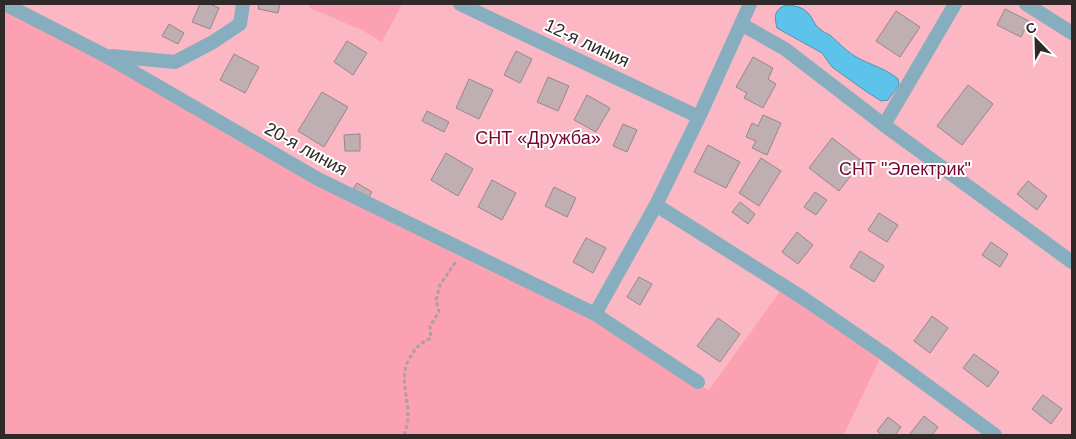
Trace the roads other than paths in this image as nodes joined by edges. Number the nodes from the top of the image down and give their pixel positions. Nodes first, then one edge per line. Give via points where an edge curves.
1 (6, 4) edge
2 (243, 4) edge
3 (460, 4) edge
4 (750, 4) edge
5 (954, 4) edge
6 (1026, 4) edge
7 (741, 24) junction
8 (1072, 33) edge
9 (106, 56) junction
10 (699, 117) junction
11 (884, 125) junction
12 (656, 205) junction
13 (1072, 262) edge
14 (594, 314) junction
15 (698, 382) dead end
16 (995, 435) edge

1 - 9 street, 20-я линия
2 - 9 street via 240,24 175,62
3 - 10 street, 12-я линия
4 - 7 street
5 - 11 street
6 - 8 street
7 - 10 street
7 - 11 street via 785,49
9 - 14 street, 20-я линия via 318,179
10 - 12 street
11 - 13 street
12 - 14 street
12 - 16 street via 803,298
14 - 15 street, 20-я линия

